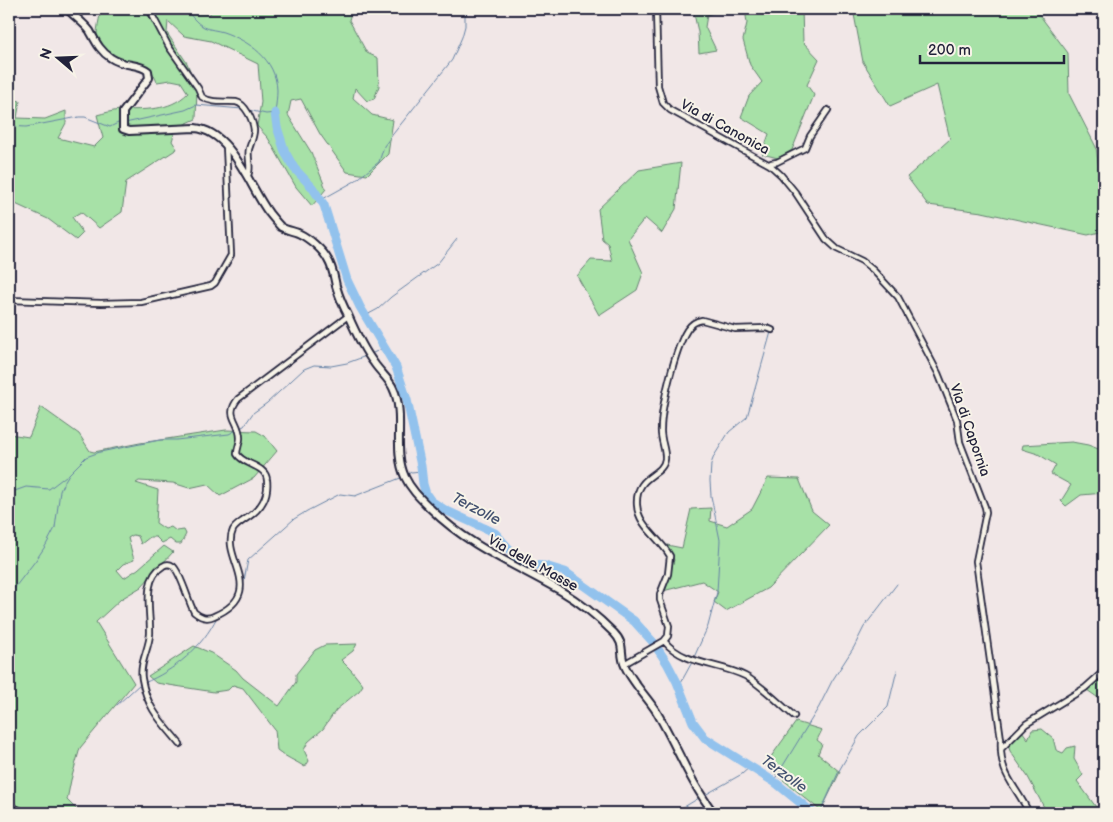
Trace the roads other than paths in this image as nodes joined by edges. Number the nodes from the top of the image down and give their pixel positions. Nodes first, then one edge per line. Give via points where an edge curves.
1 (67, 9) edge
2 (149, 9) edge
3 (656, 9) edge
4 (828, 110) dead end
5 (226, 146) junction
6 (770, 165) junction
7 (781, 175) joint
8 (248, 176) junction
9 (9, 300) edge
10 (348, 316) junction
11 (772, 330) dead end
12 (664, 641) junction
13 (624, 664) junction
14 (1104, 671) edge
15 (794, 716) dead end
16 (180, 744) dead end
17 (1001, 749) junction
18 (9, 806) edge
19 (26, 813) edge
20 (714, 813) edge
21 (1029, 813) edge

1 - 5 street, Via delle Masse via 89,30 97,45 110,58 148,71 146,84 123,112 123,129 204,128
2 - 8 street via 202,97 238,102 251,118 254,131 248,153
3 - 6 street, Via di Canonica via 658,86 663,103 670,110
4 - 6 street via 805,148
5 - 8 street, Via delle Masse
5 - 9 street via 231,255 211,286 141,302
6 - 7 street, Via di Canonica
7 - 17 street, Via di Capornia via 826,239 837,249 862,261 898,297 951,404 960,442 985,507 976,562
8 - 10 street, Via delle Masse via 274,220 312,242 328,258
10 - 13 street, Via delle Masse via 368,355 393,388 398,416 398,451 405,477 419,497 446,524 481,548 588,609 621,640
10 - 16 street via 233,405 231,412 240,435 236,454 262,470 268,481 264,502 232,532 242,581 237,599 219,614 204,618 194,612 173,565 167,564 158,570 150,584 150,634 141,677 152,710
11 - 12 street via 735,329 702,320 692,324 682,340 662,410 665,461 640,486 637,507 643,522 670,556 668,574 660,594 670,629
12 - 13 street
12 - 15 street via 680,654 745,676
13 - 20 street, Via delle Masse via 656,712
14 - 17 street via 1085,688 1026,724
17 - 21 street, Via di Capornia via 1007,776
18 - 19 street

